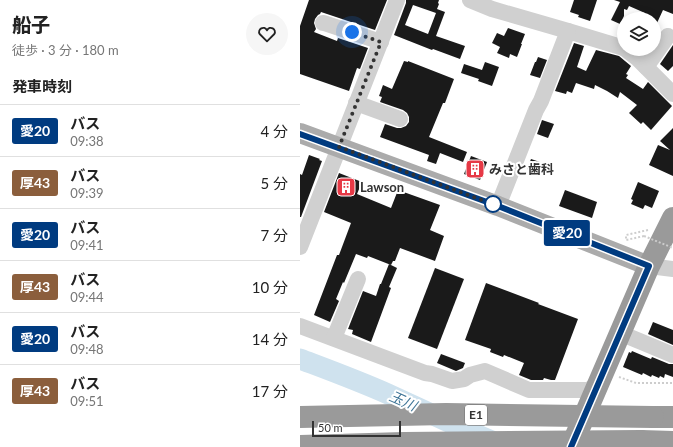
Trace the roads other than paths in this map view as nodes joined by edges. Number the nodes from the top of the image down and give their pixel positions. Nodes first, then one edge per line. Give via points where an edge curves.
1 (396, 0) edge
2 (470, 0) edge
3 (324, 24) dead end
4 (568, 31) junction
5 (668, 36) dead end
6 (381, 42) junction
7 (617, 46) edge
8 (634, 56) edge
9 (646, 67) junction
10 (670, 84) edge
11 (356, 103) junction
12 (400, 119) dead end
13 (300, 134) edge
14 (339, 147) junction
15 (498, 206) junction
16 (673, 218) edge
17 (300, 247) edge
18 (649, 266) junction
19 (673, 269) edge
20 (358, 279) dead end
21 (300, 326) edge
22 (620, 333) junction
23 (334, 338) junction
24 (673, 355) edge
25 (599, 382) junction
26 (300, 417) edge
27 (673, 417) edge
28 (574, 439) edge
29 (673, 442) edge
30 (300, 446) edge

1 - 6 street
2 - 4 street
3 - 6 street
4 - 7 street
4 - 15 street
5 - 9 street
6 - 11 street
8 - 9 street
9 - 10 street
11 - 12 street
11 - 14 street
13 - 14 main road
14 - 15 main road
14 - 17 street
15 - 18 main road
16 - 18 highway
18 - 19 street
18 - 22 highway
20 - 23 street
21 - 23 street
22 - 24 street
22 - 25 highway
23 - 25 street via 452,382 485,372 529,390 589,390
25 - 28 highway
26 - 27 highway, E1, bridge via 446,414
29 - 30 highway, E1, bridge

